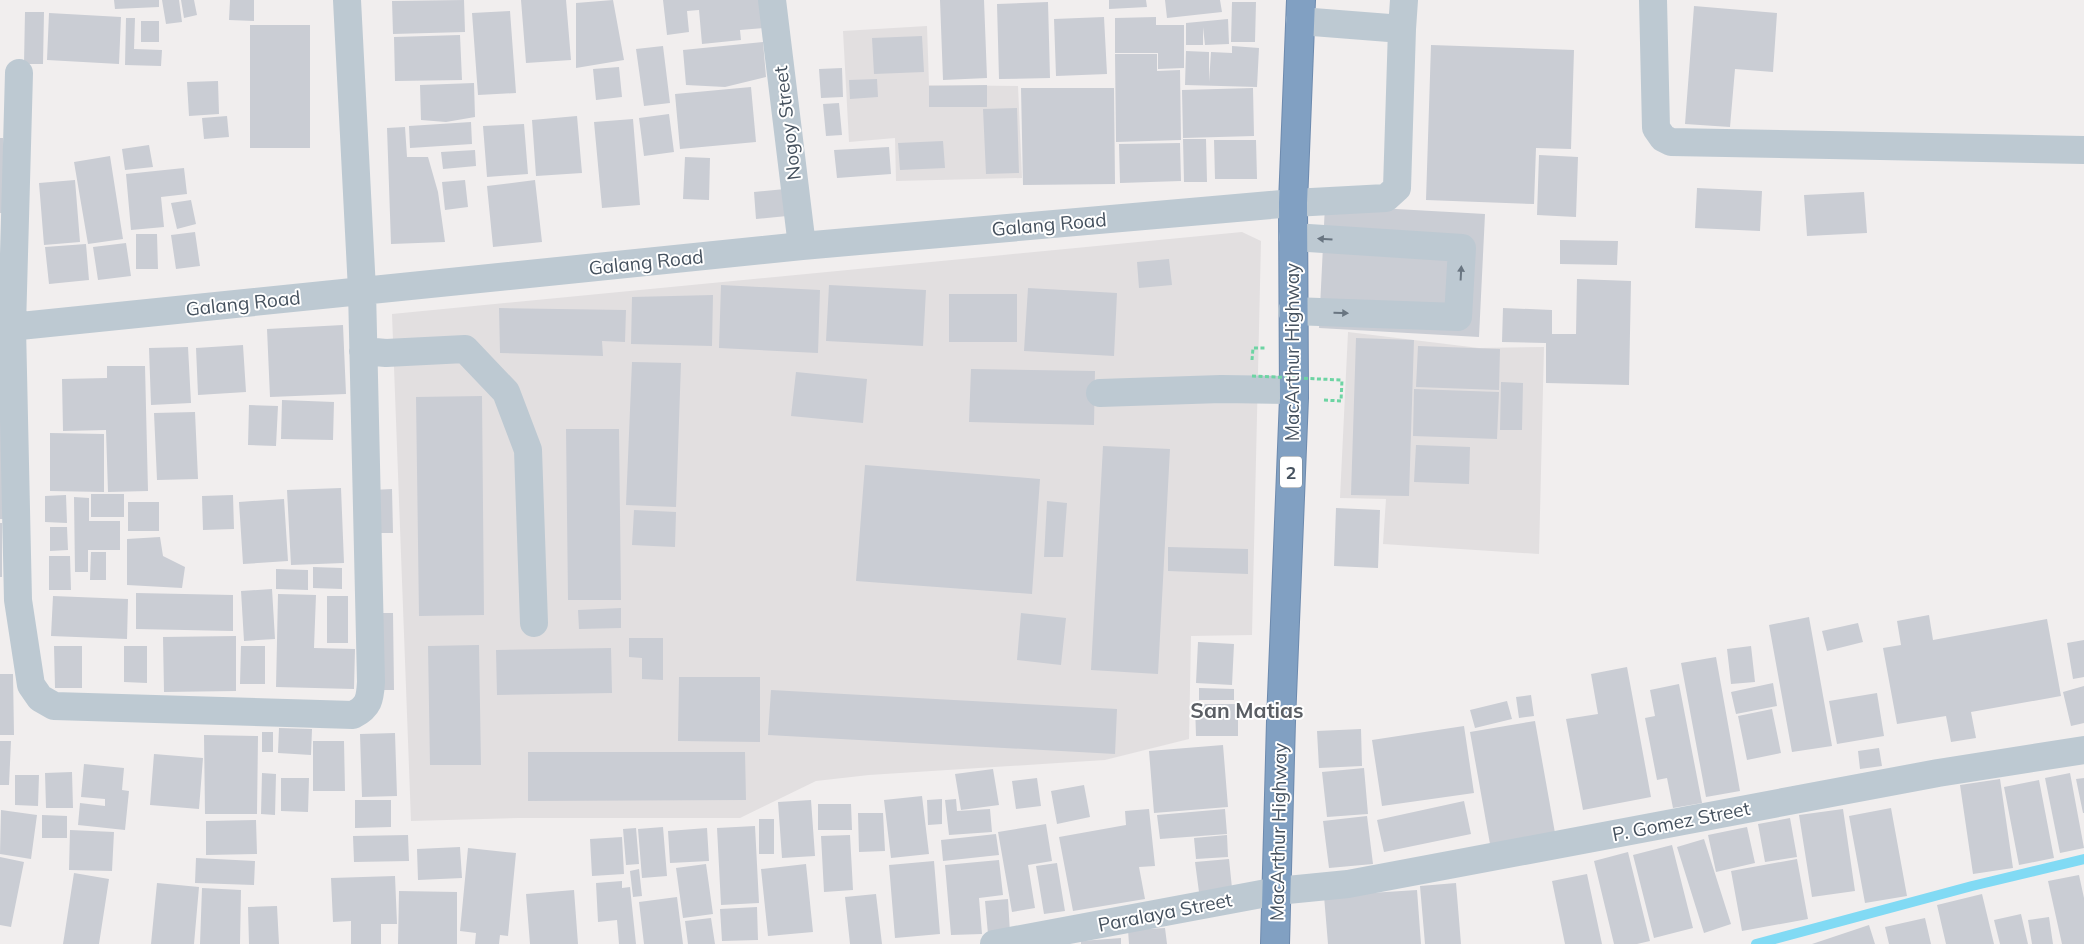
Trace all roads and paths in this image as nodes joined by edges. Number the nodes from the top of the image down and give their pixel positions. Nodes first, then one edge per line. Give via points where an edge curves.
1 (347, 0) edge
2 (772, 0) edge
3 (1404, 0) edge
4 (1653, 0) edge
5 (1301, 11) edge
6 (1402, 29) junction
7 (18, 73) dead end
8 (2084, 150) edge
9 (1293, 203) junction
10 (1293, 237) junction
11 (802, 246) junction
12 (362, 290) junction
13 (1292, 311) junction
14 (6, 327) edge
15 (363, 351) junction
16 (1252, 376) dead end
17 (1293, 390) junction
18 (1100, 393) dead end
19 (1341, 401) dead end
20 (9, 600) edge
21 (534, 623) dead end
22 (2084, 750) edge
23 (1277, 890) junction
24 (994, 944) edge
25 (1276, 944) edge

1 - 12 street
2 - 11 street, Nogoy Street
3 - 6 street, Galang Road
4 - 8 street via 1656,128 1663,138 1672,142
5 - 6 street
5 - 9 highway, MacArthur Highway / 2
6 - 9 street, Galang Road via 1397,188 1386,198
7 - 14 street
9 - 10 highway, MacArthur Highway / 2
9 - 11 street, Galang Road
10 - 13 highway, MacArthur Highway / 2
13 -> 10 street via 1458,317 1462,248
11 - 12 street, Galang Road
12 - 14 street, Galang Road
12 - 15 street
13 - 17 highway, MacArthur Highway / 2
14 - 20 street
15 - 20 street via 371,682 370,699 364,710 353,715 54,706 40,698 31,685
15 - 21 street via 465,349 506,392 528,450
16 - 19 path, bridge via 1342,380
17 - 18 street
17 - 23 highway, MacArthur Highway / 2
22 - 23 street, P. Gomez Street via 1928,775 1348,884
23 - 24 street, Paralaya Street
23 - 25 highway, MacArthur Highway / 2

